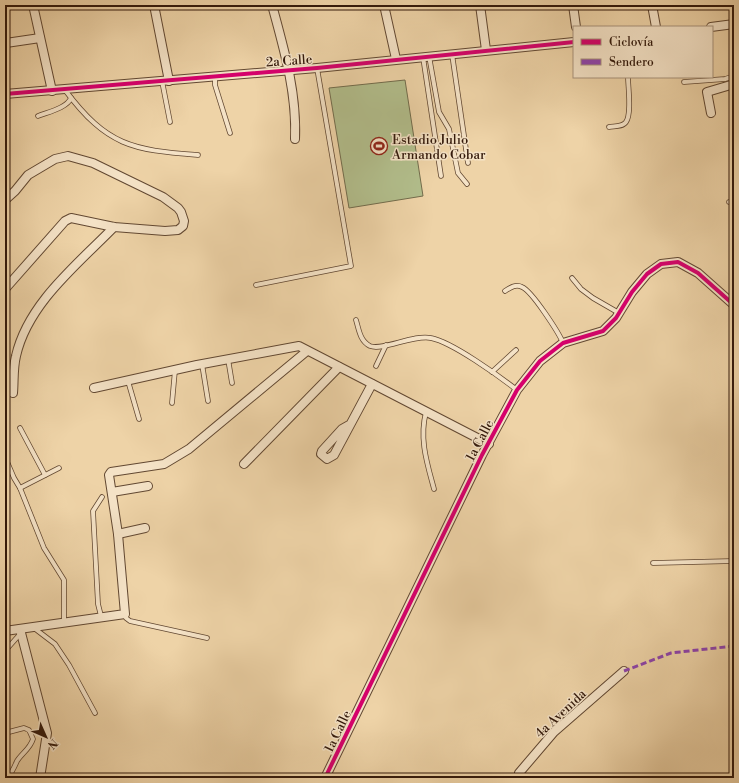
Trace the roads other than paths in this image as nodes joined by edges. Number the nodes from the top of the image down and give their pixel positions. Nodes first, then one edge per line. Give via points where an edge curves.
1 (33, 5) edge
2 (154, 5) edge
3 (272, 5) edge
4 (384, 5) edge
5 (480, 5) edge
6 (573, 5) edge
7 (652, 5) edge
8 (734, 24) edge
9 (576, 26) edge
10 (656, 26) edge
11 (713, 27) edge
12 (40, 38) junction
13 (573, 42) edge
14 (6, 43) edge
15 (486, 50) junction
16 (452, 54) junction
17 (426, 56) junction
18 (396, 60) junction
19 (317, 68) junction
20 (289, 69) junction
21 (215, 76) junction
22 (734, 76) edge
23 (628, 78) edge
24 (166, 81) junction
25 (684, 82) dead end
26 (734, 84) edge
27 (66, 90) junction
28 (52, 91) junction
29 (5, 94) edge
30 (71, 98) junction
31 (711, 112) dead end
32 (38, 116) dead end
33 (170, 122) dead end
34 (609, 127) dead end
35 (230, 133) dead end
36 (296, 139) dead end
37 (198, 155) dead end
38 (468, 163) dead end
39 (441, 176) dead end
40 (467, 184) dead end
41 (5, 200) edge
42 (729, 202) dead end
43 (734, 202) edge
44 (114, 227) junction
45 (572, 278) dead end
46 (256, 285) dead end
47 (5, 290) edge
48 (506, 291) dead end
49 (734, 305) edge
50 (619, 313) junction
51 (356, 320) dead end
52 (563, 343) junction
53 (386, 344) junction
54 (516, 350) dead end
55 (307, 351) junction
56 (228, 359) junction
57 (202, 364) junction
58 (376, 366) dead end
59 (339, 367) junction
60 (175, 370) junction
61 (492, 372) junction
62 (128, 380) junction
63 (232, 383) dead end
64 (372, 384) junction
65 (94, 388) dead end
66 (517, 390) junction
67 (13, 393) dead end
68 (208, 401) dead end
69 (172, 403) dead end
70 (426, 412) junction
71 (139, 418) dead end
72 (349, 425) dead end
73 (20, 428) dead end
74 (488, 444) junction
75 (5, 457) edge
76 (244, 464) dead end
77 (59, 468) dead end
78 (45, 475) junction
79 (148, 486) dead end
80 (20, 488) junction
81 (434, 489) dead end
82 (112, 492) junction
83 (102, 496) dead end
84 (145, 528) dead end
85 (118, 534) junction
86 (734, 561) edge
87 (653, 564) dead end
88 (126, 614) junction
89 (101, 616) junction
90 (64, 622) junction
91 (32, 627) junction
92 (5, 631) edge
93 (20, 631) junction
94 (207, 638) dead end
95 (5, 651) edge
96 (624, 671) dead end
97 (95, 713) dead end
98 (5, 733) edge
99 (7, 778) edge
100 (40, 778) edge
101 (325, 778) edge
102 (518, 778) edge

1 - 12 street
2 - 24 street
3 - 20 street
4 - 18 street
5 - 15 street
6 - 9 street
7 - 10 street
8 - 11 street
12 - 14 street
12 - 28 street
13 - 15 street, 2a Calle
15 - 16 street, 2a Calle
16 - 17 street, 2a Calle
16 - 38 lane
17 - 18 street, 2a Calle
17 - 39 lane
17 - 40 lane via 439,112 449,129 458,173
18 - 19 street, 2a Calle
19 - 20 street, 2a Calle
19 - 46 lane via 351,266
20 - 21 street, 2a Calle
20 - 36 street via 296,110
21 - 24 street, 2a Calle
21 - 35 lane via 215,85
22 - 25 lane
23 - 34 lane via 626,122
24 - 27 street, 2a Calle
24 - 33 lane
26 - 31 street via 707,92
27 - 28 street, 2a Calle
27 - 30 lane
28 - 29 street, 2a Calle
30 - 32 lane via 58,108
30 - 37 lane via 94,123 117,141 158,152
41 - 44 street via 28,175 55,158 68,156 93,163 163,198 181,212 184,221 183,226 173,231
42 - 43 lane
44 - 47 street via 78,218 65,221
44 - 67 street via 47,296 34,314 15,357
45 - 50 lane via 593,298
48 - 52 lane via 518,285 525,289
49 - 50 street, 1a Calle via 698,273 678,262 661,264 647,274
50 - 52 street, 1a Calle via 603,331
51 - 53 lane via 361,338 369,345 376,347
52 - 66 street, 1a Calle via 540,361
53 - 58 lane
53 - 61 lane via 430,338 462,353
54 - 61 lane
55 - 56 street via 299,346
55 - 59 street
55 - 82 street via 183,453 164,464 111,472 109,475
56 - 57 street
56 - 63 lane
57 - 60 street
57 - 68 lane
59 - 64 street
59 - 76 street
60 - 62 street
60 - 69 lane
61 - 66 lane
62 - 65 street
62 - 71 lane
64 - 70 street
64 - 72 street
66 - 74 street, 1a Calle
70 - 74 street
70 - 81 lane via 423,444
73 - 78 lane
74 - 101 street, 1a Calle
75 - 80 lane
77 - 78 lane
78 - 80 lane
79 - 82 street
80 - 90 lane via 44,548 64,580
82 - 85 street
83 - 89 lane via 93,511 98,604
84 - 85 street
85 - 88 street
86 - 87 lane
88 - 89 street
88 - 94 lane via 130,621
89 - 90 street
90 - 91 street
91 - 93 street
91 - 97 lane via 55,644
92 - 93 street
93 - 95 lane
93 - 100 street via 47,733
96 - 102 street, 4a Avenida via 554,732 519,773
98 - 99 lane via 24,728 29,730 33,740

